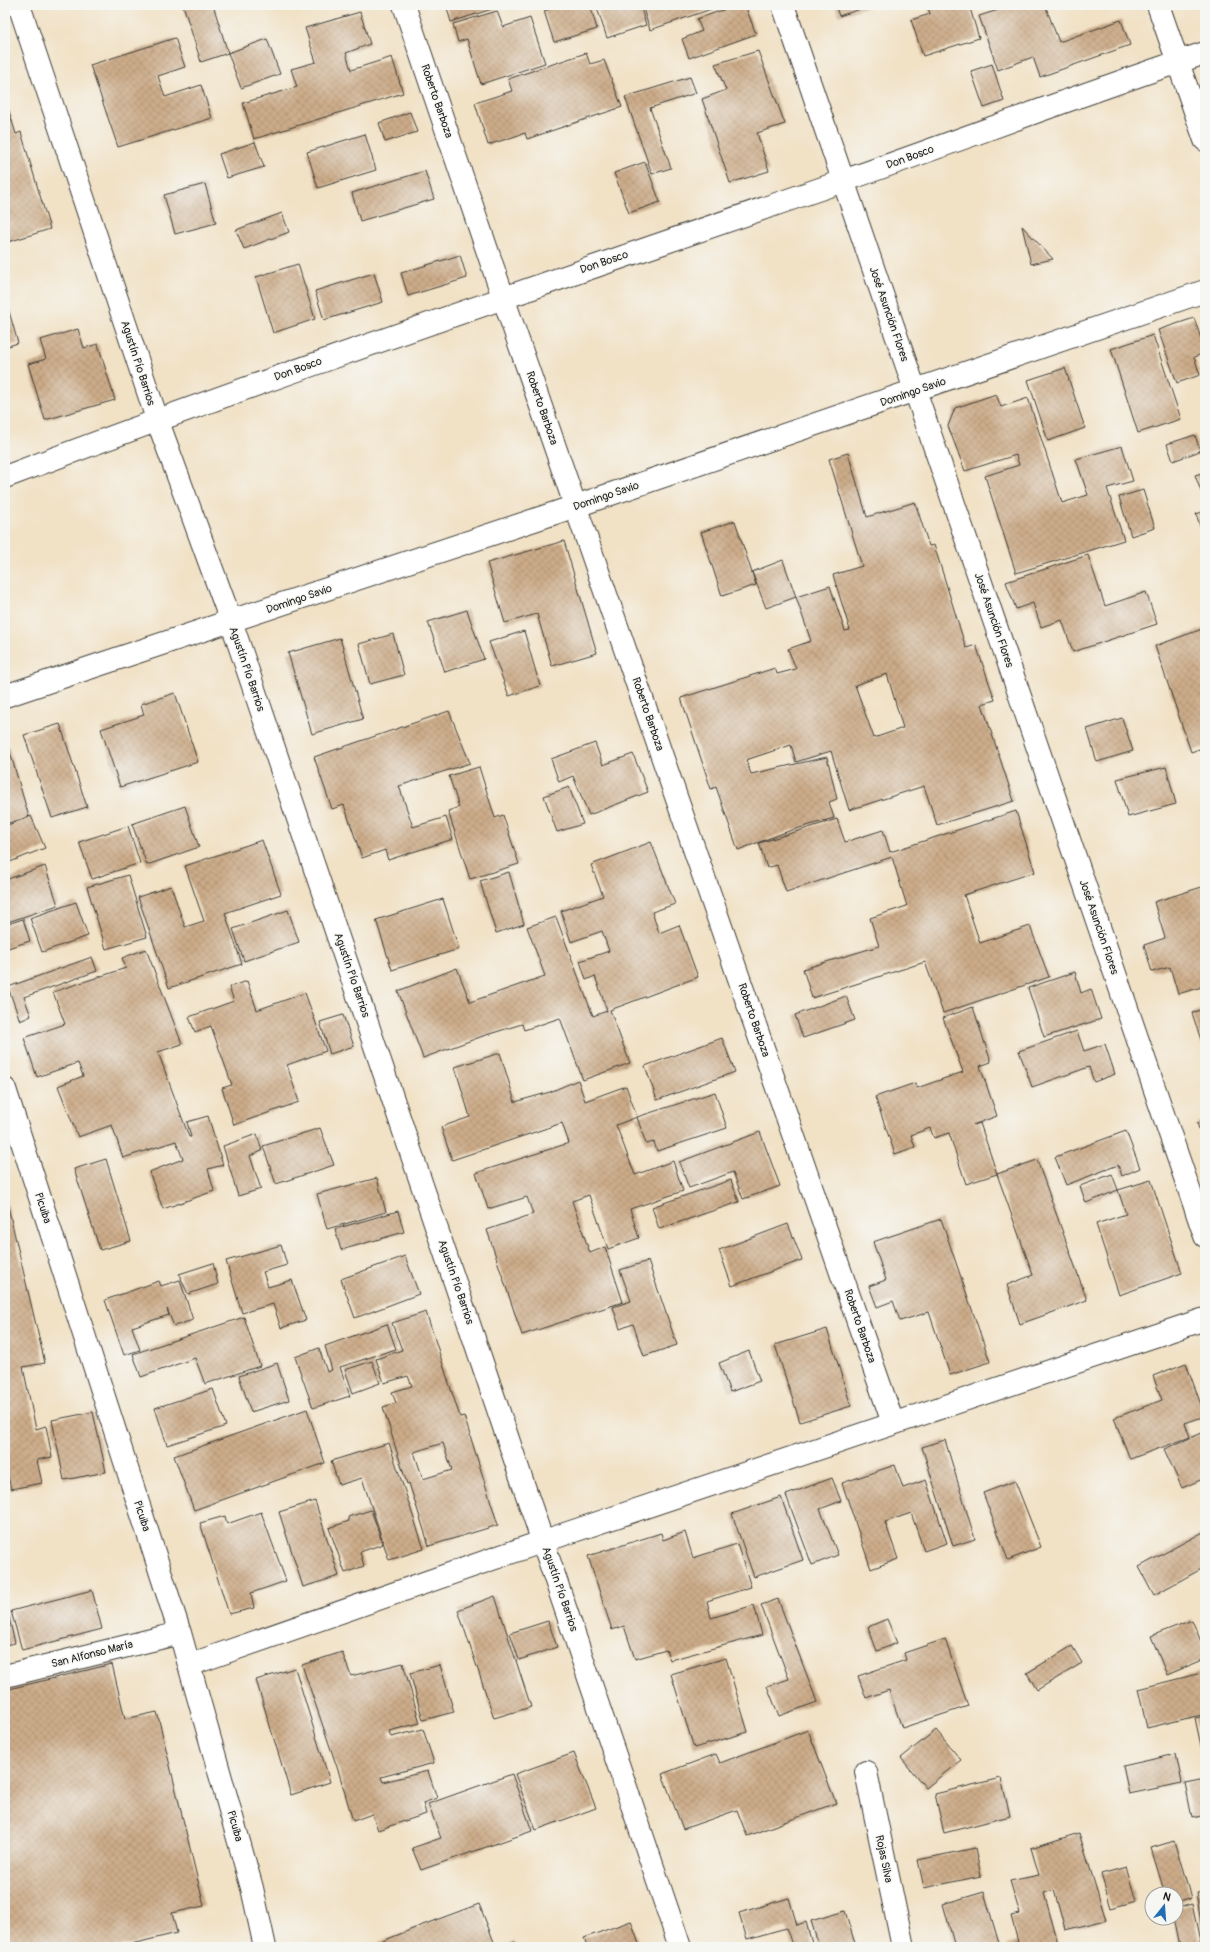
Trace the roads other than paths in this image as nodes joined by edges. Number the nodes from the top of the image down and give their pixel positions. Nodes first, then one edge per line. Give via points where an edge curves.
1 (19, 5) edge
2 (404, 5) edge
3 (784, 5) edge
4 (1158, 5) edge
5 (1205, 53) edge
6 (1177, 62) junction
7 (1205, 140) edge
8 (843, 181) junction
9 (1205, 291) edge
10 (503, 297) junction
11 (915, 391) junction
12 (157, 419) junction
13 (5, 477) edge
14 (576, 506) junction
15 (231, 621) junction
16 (5, 696) edge
17 (5, 1089) edge
18 (1205, 1236) edge
19 (1205, 1319) edge
20 (893, 1423) junction
21 (544, 1541) junction
22 (180, 1633) junction
23 (189, 1665) junction
24 (5, 1676) edge
25 (866, 1772) dead end
26 (265, 1947) edge
27 (680, 1947) edge
28 (903, 1947) edge

1 - 12 street, Agustín Pío Barrios
2 - 10 street, Roberto Barboza
3 - 8 street, José Asunción Flores
4 - 6 street
5 - 6 street, Don Bosco
6 - 7 street
6 - 8 street, Don Bosco
8 - 10 street, Don Bosco
8 - 11 street, José Asunción Flores
9 - 11 street, Domingo Savio
10 - 12 street, Don Bosco
10 - 14 street, Roberto Barboza
11 - 14 street, Domingo Savio
11 - 18 street, José Asunción Flores
12 - 13 street, Don Bosco
12 - 15 street, Agustín Pío Barrios
14 - 15 street, Domingo Savio
14 - 20 street, Roberto Barboza
15 - 16 street, Domingo Savio
15 - 21 street, Agustín Pío Barrios
17 - 22 street, Picuiba
19 - 20 street
20 - 21 street
21 - 23 street
21 - 27 street, Agustín Pío Barrios
22 - 23 street, Picuiba
22 - 24 street, San Alfonso María
23 - 26 street, Picuiba via 252,1888
25 - 28 street, Rojas Silva

